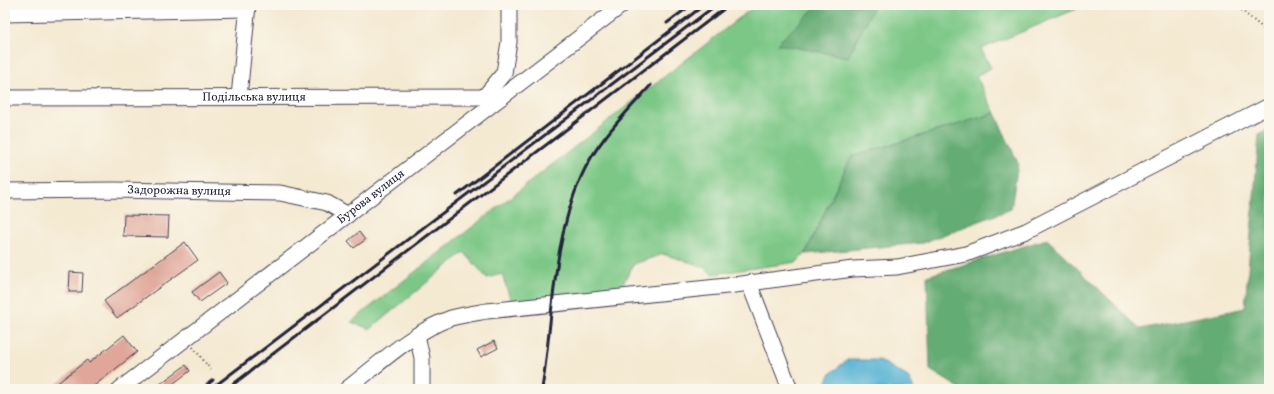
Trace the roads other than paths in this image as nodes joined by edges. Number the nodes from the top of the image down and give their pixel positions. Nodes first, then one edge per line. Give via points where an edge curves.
1 (509, 5) edge
2 (622, 5) edge
3 (247, 7) edge
4 (5, 14) edge
5 (238, 97) junction
6 (484, 97) junction
7 (502, 97) junction
8 (5, 98) edge
9 (1269, 106) edge
10 (5, 191) edge
11 (348, 215) junction
12 (749, 283) junction
13 (417, 336) junction
14 (120, 389) edge
15 (347, 389) edge
16 (422, 389) edge
17 (790, 389) edge

1 - 6 street via 509,42 504,73
2 - 7 street, Бурова вулиця
3 - 4 street
3 - 5 street
5 - 6 street, Подільська вулиця
5 - 8 street, Подільська вулиця
6 - 7 street, Подільська вулиця
7 - 11 street, Бурова вулиця
9 - 12 street via 1026,231 987,247 926,263 852,269
10 - 11 street, Задорожна вулиця via 280,192 327,203
11 - 14 street, Бурова вулиця
12 - 13 street via 487,311 452,318
12 - 17 street
13 - 15 street
13 - 16 street via 422,358

